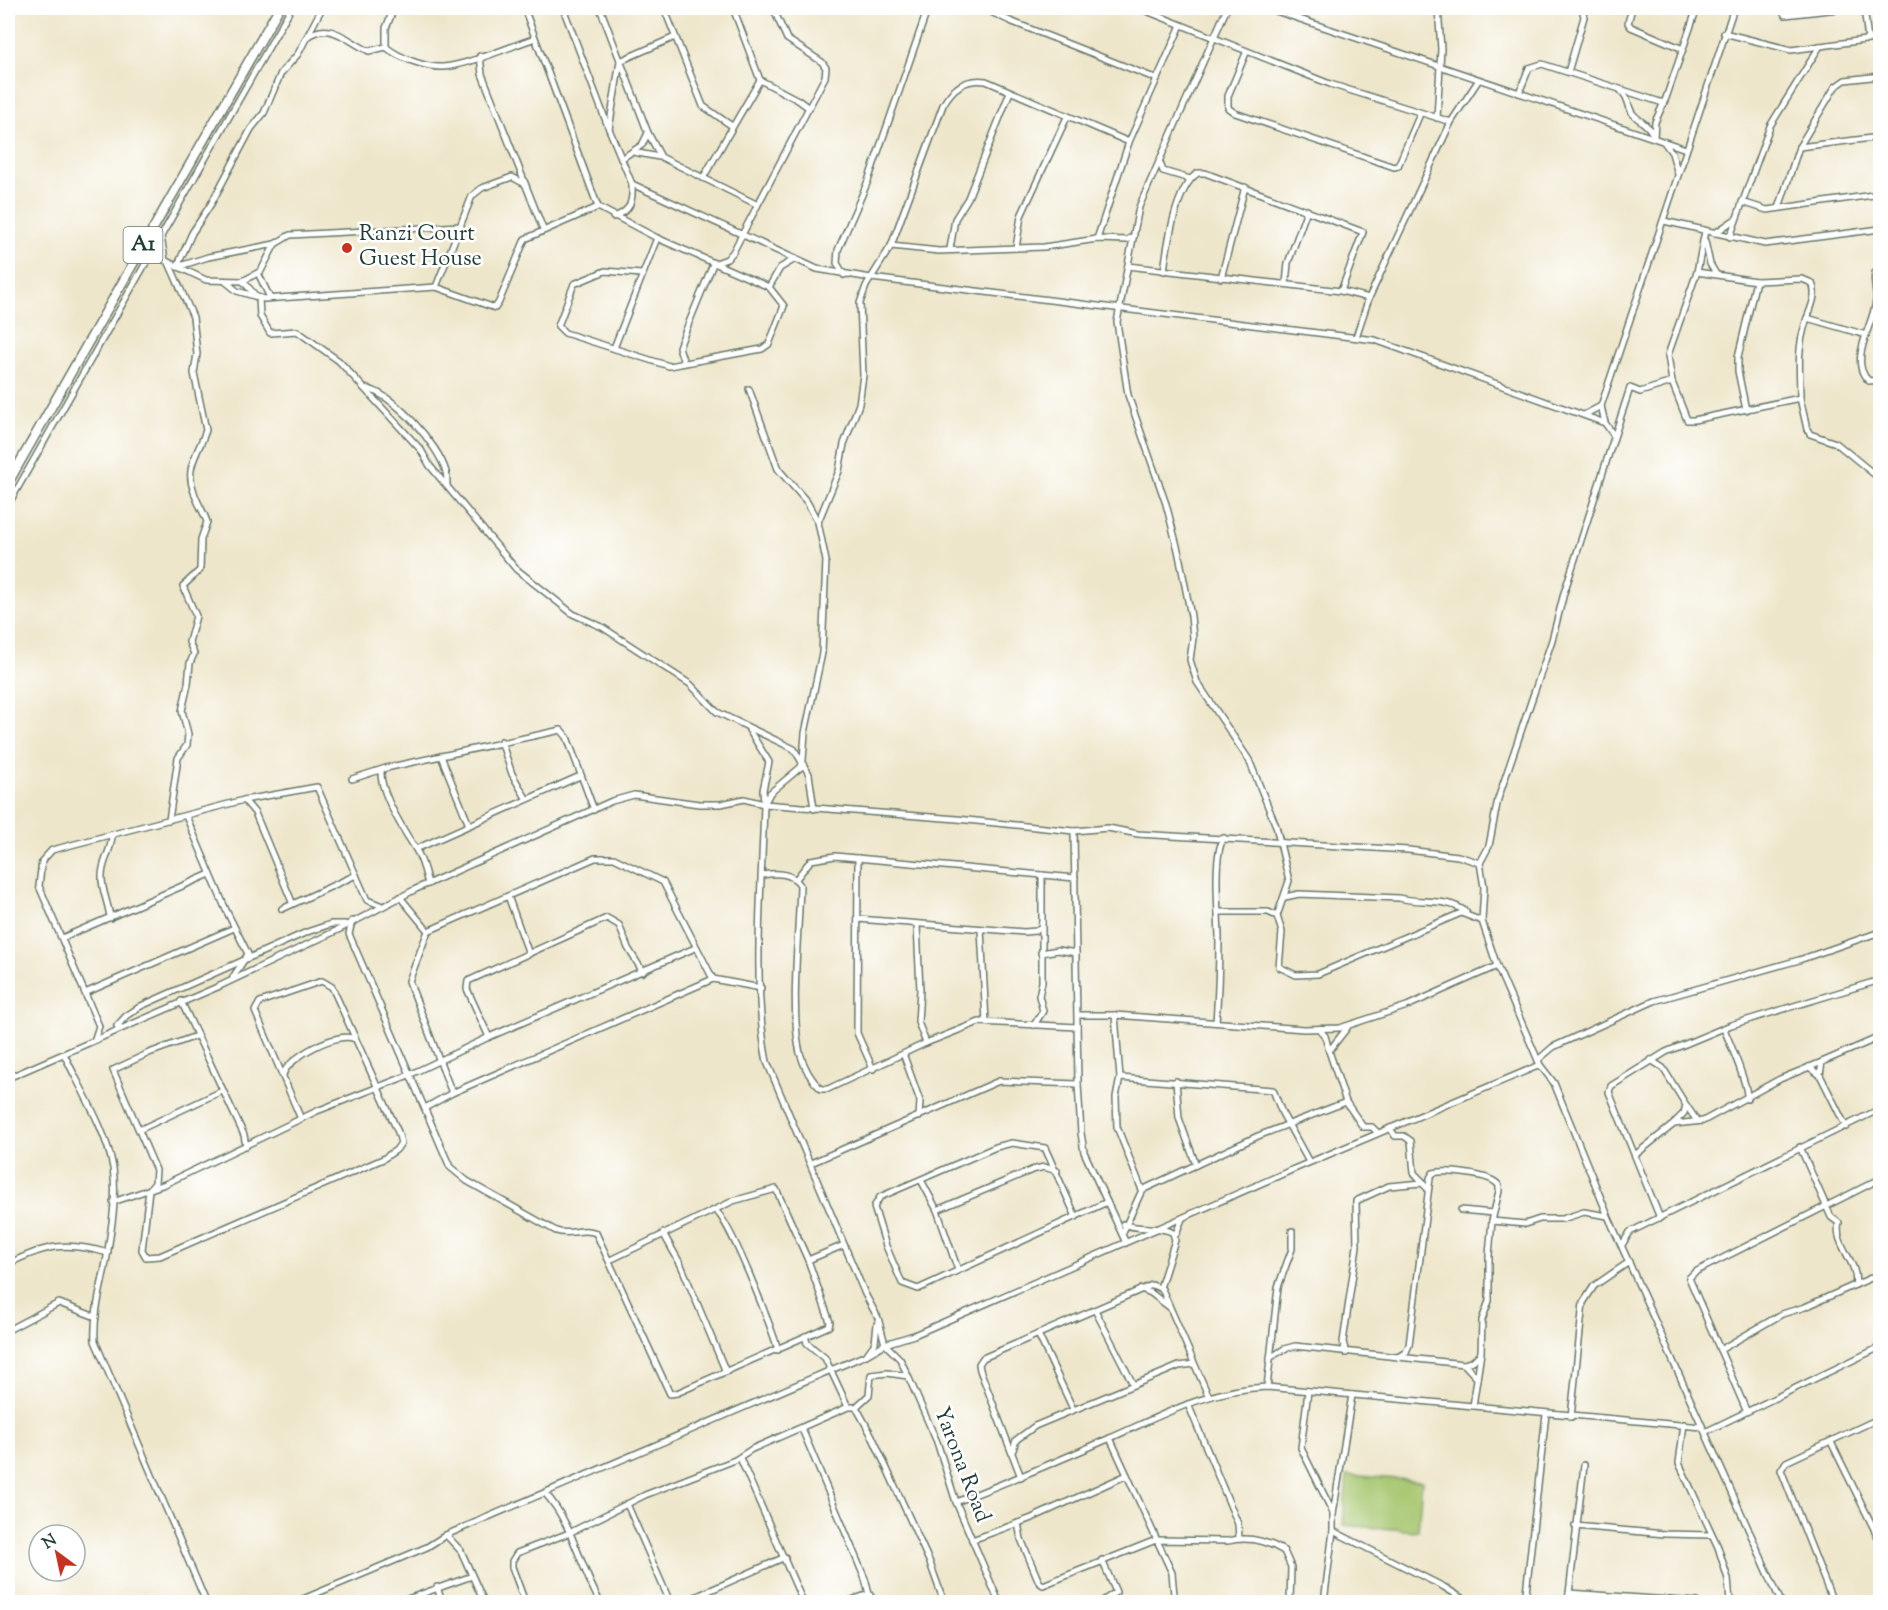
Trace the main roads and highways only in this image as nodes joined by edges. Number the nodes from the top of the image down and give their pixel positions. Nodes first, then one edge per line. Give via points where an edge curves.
1 (279, 8) edge
2 (8, 483) edge

1 - 2 highway, A1

